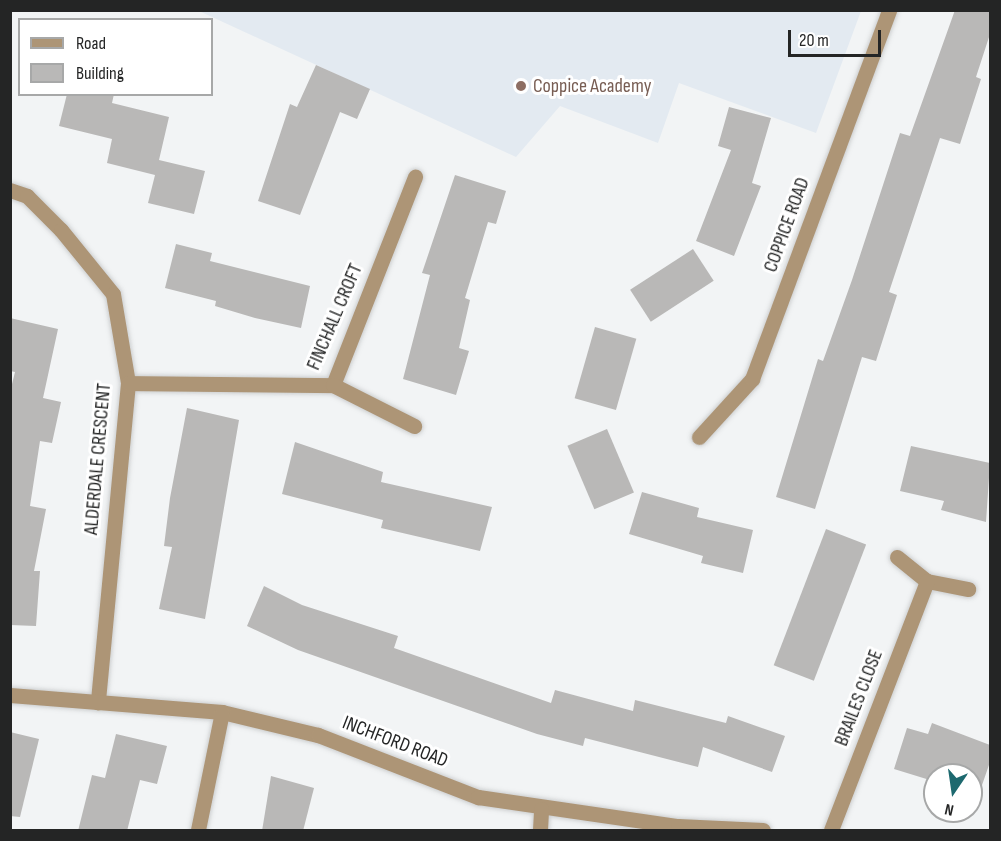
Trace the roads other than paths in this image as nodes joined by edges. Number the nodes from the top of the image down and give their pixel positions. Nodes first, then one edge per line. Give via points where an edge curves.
1 (889, 10) edge
2 (415, 177) dead end
3 (10, 190) edge
4 (128, 383) junction
5 (333, 385) junction
6 (414, 426) dead end
7 (699, 437) dead end
8 (897, 557) dead end
9 (927, 581) junction
10 (968, 589) dead end
11 (10, 695) edge
12 (98, 703) junction
13 (222, 712) junction
14 (541, 809) junction
15 (198, 831) edge
16 (540, 831) edge
17 (763, 831) edge
18 (831, 831) edge

1 - 7 street, COPPICE ROAD via 752,379
2 - 5 street, FINCHALL CROFT
3 - 4 street, ALDERDALE CRESCENT via 27,196 61,230 113,294
4 - 5 street, FINCHALL CROFT
4 - 12 street, ALDERDALE CRESCENT
5 - 6 street
8 - 9 street
9 - 10 street
9 - 18 street, BRAILES CLOSE
11 - 12 street, INCHFORD ROAD
12 - 13 street, INCHFORD ROAD
13 - 14 street, INCHFORD ROAD via 318,735 478,797
13 - 15 street
14 - 16 street
14 - 17 street, INCHFORD ROAD

